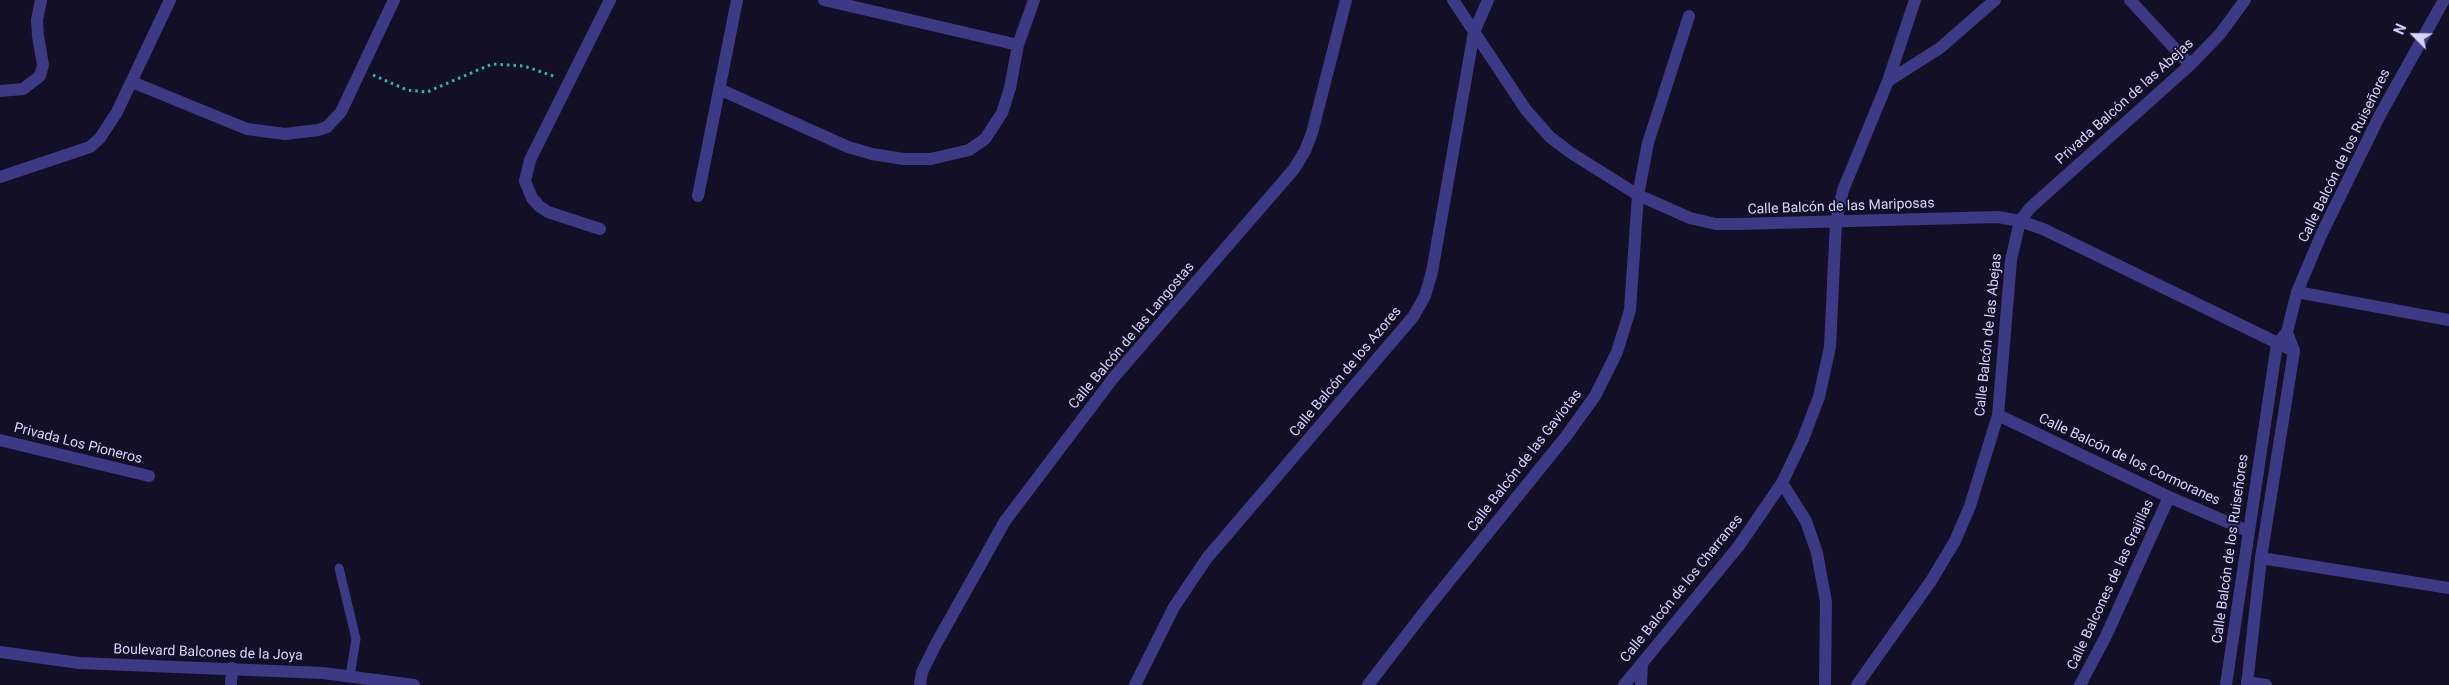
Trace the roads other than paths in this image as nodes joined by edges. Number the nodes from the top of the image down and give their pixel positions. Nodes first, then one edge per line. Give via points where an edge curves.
1 (41, 0) edge
2 (170, 0) edge
3 (394, 0) edge
4 (610, 0) edge
5 (737, 0) edge
6 (824, 0) edge
7 (1034, 0) edge
8 (1346, 0) edge
9 (1453, 0) edge
10 (1488, 0) edge
11 (1915, 0) edge
12 (1995, 0) edge
13 (2130, 0) edge
14 (2245, 0) edge
15 (2444, 0) edge
16 (1689, 16) dead end
17 (1474, 32) junction
18 (1018, 45) junction
19 (2190, 65) junction
20 (1888, 81) junction
21 (132, 82) junction
22 (720, 89) junction
23 (0, 91) edge
24 (0, 177) edge
25 (1638, 195) junction
26 (698, 196) dead end
27 (1836, 222) junction
28 (2020, 222) junction
29 (600, 229) dead end
30 (2298, 292) junction
31 (2449, 320) edge
32 (2287, 332) junction
33 (2277, 344) junction
34 (2294, 351) junction
35 (1998, 415) junction
36 (0, 440) edge
37 (149, 476) dead end
38 (1782, 483) junction
39 (2169, 497) junction
40 (2248, 531) junction
41 (2261, 558) junction
42 (339, 568) dead end
43 (2449, 588) edge
44 (0, 652) edge
45 (1642, 664) junction
46 (232, 668) junction
47 (350, 676) junction
48 (2247, 684) edge
49 (231, 685) edge
50 (414, 685) edge
51 (920, 685) edge
52 (1135, 685) edge
53 (1368, 685) edge
54 (1624, 685) edge
55 (1641, 685) edge
56 (1825, 685) edge
57 (1857, 685) edge
58 (2080, 685) edge
59 (2226, 685) edge
60 (2266, 685) edge

1 - 23 street via 37,20 43,65 40,76 23,89
2 - 21 street
3 - 21 street via 341,112 327,127 318,130 264,133 229,124
4 - 29 street via 530,160 525,181 532,198 543,209
5 - 22 street
6 - 18 street
7 - 18 street
8 - 51 street, Calle Balcón de las Langostas via 1312,132 1294,169 1114,377 1005,521 936,644 922,672
9 - 17 street, Calle Balcón de las Mariposas
10 - 17 street, Calle Balcón de los Azores
11 - 20 street, Calle Balcón de los Charranes
12 - 20 street via 1940,48
13 - 19 street
14 - 19 street, Privada Balcón de las Abejas via 2220,34
15 - 30 street, Calle Balcón de los Ruiseñores via 2380,115 2322,233
16 - 25 street, Calle Balcón de las Gaviotas via 1648,142
17 - 25 street, Calle Balcón de las Mariposas via 1526,110 1545,132 1571,153
17 - 52 street, Calle Balcón de los Azores via 1432,272 1425,296 1413,317 1207,558 1174,607
18 - 22 street via 1010,88 994,128 969,150 931,159 904,159 848,147
19 - 28 street, Privada Balcón de las Abejas via 2030,208
20 - 27 street, Calle Balcón de los Charranes via 1843,190
21 - 24 street via 117,112 90,147
22 - 26 street
25 - 27 street, Calle Balcón de las Mariposas via 1690,218 1716,224
25 - 53 street, Calle Balcón de las Gaviotas via 1630,310 1617,352 1595,396
27 - 28 street, Calle Balcón de las Mariposas via 1998,217
27 - 38 street, Calle Balcón de los Charranes via 1830,347 1818,397
28 - 33 street, Calle Balcón de las Mariposas via 2043,229
28 - 35 street, Calle Balcón de las Abejas via 2011,260
30 - 31 street
30 - 32 street, Calle Balcón de los Ruiseñores
32 - 33 street, Calle Balcón de los Ruiseñores
32 - 34 street
33 - 34 street, Calle Balcón de las Mariposas
33 - 40 street, Calle Balcón de los Ruiseñores
34 - 41 street
35 - 39 street, Calle Balcón de los Cormoranes
35 - 57 street, Calle Balcón de las Abejas via 1970,506 1955,541 1931,582
36 - 37 street, Privada Los Pioneros
38 - 45 street, Calle Balcón de los Charranes via 1738,547
38 - 56 street via 1806,521 1817,553 1826,602
39 - 40 street, Calle Balcón de los Cormoranes
39 - 58 street, Calle Balcones de las Grajillas via 2106,636
40 - 59 street, Calle Balcón de los Ruiseñores
41 - 43 street
41 - 48 street
42 - 47 lane via 356,639
44 - 46 street, Boulevard Balcones de la Joya via 79,663
45 - 54 street, Calle Balcón de los Charranes
45 - 55 street
46 - 47 street, Boulevard Balcones de la Joya
46 - 49 street
47 - 50 street, Boulevard Balcones de la Joya
48 - 60 street

